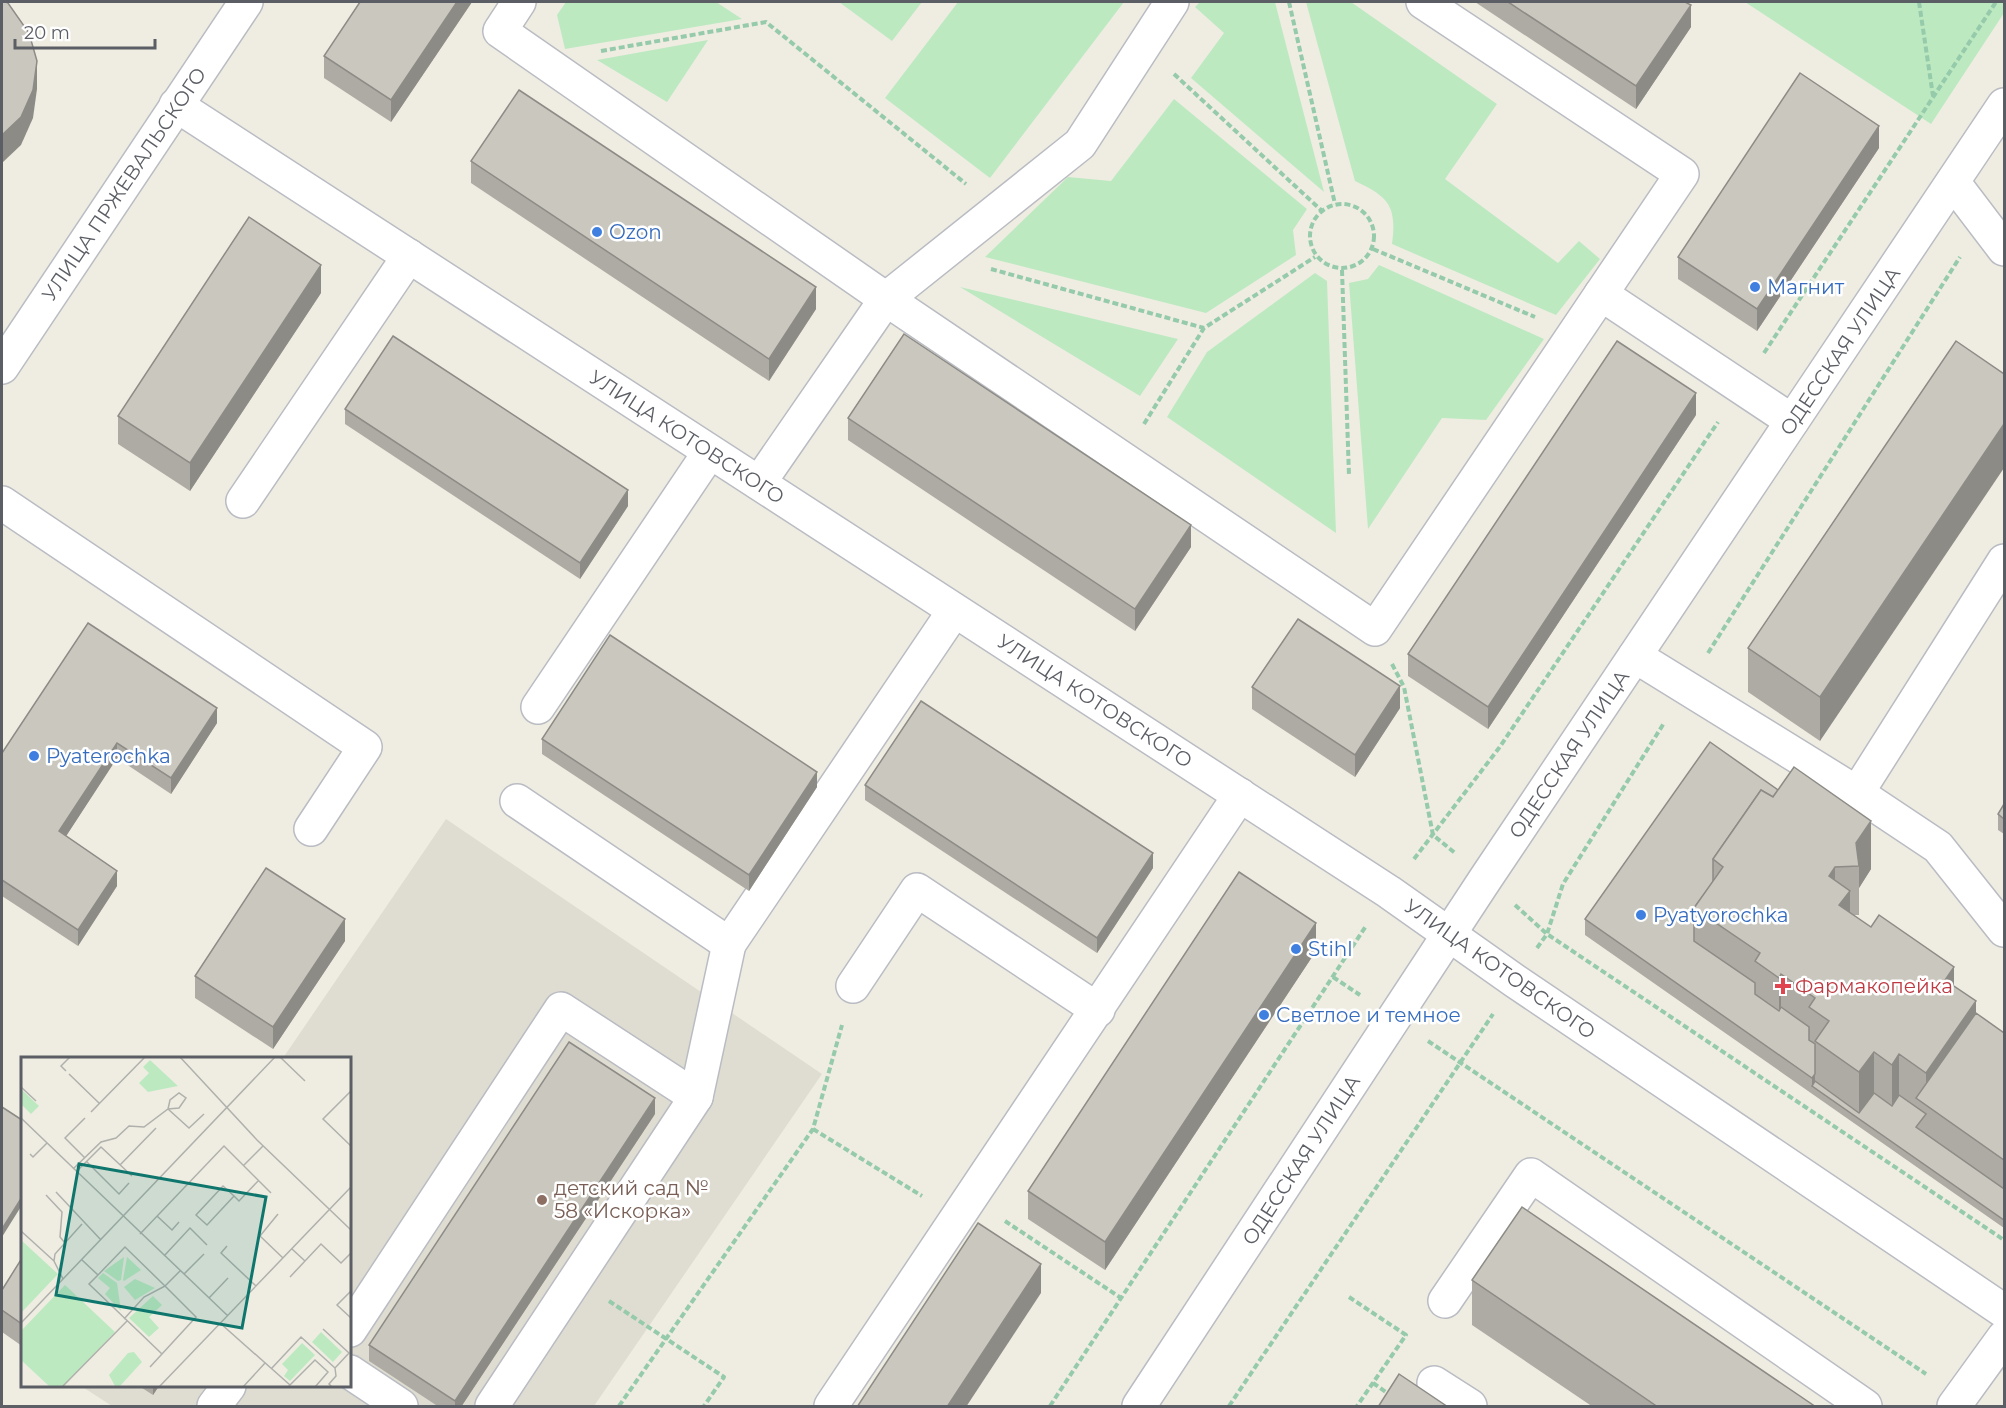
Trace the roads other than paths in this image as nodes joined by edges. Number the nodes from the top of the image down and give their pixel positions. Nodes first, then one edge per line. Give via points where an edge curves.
1 (519, 2) edge
2 (1172, 2) edge
3 (1423, 2) edge
4 (237, 5) edge
5 (176, 105) junction
6 (2004, 105) edge
7 (1953, 182) junction
8 (2004, 249) edge
9 (409, 256) junction
10 (1601, 294) junction
11 (886, 298) junction
12 (2, 367) edge
13 (1792, 421) junction
14 (709, 453) junction
15 (759, 483) junction
16 (243, 501) dead end
17 (2, 503) edge
18 (2003, 567) edge
19 (954, 611) junction
20 (1635, 656) junction
21 (538, 707) dead end
22 (1857, 793) junction
23 (1240, 795) junction
24 (517, 801) dead end
25 (311, 829) dead end
26 (2004, 930) edge
27 (1449, 934) junction
28 (729, 944) junction
29 (853, 986) road end
30 (1098, 1011) junction
31 (696, 1097) junction
32 (1445, 1301) dead end
33 (2004, 1311) edge
34 (351, 1328) edge
35 (2004, 1337) edge
36 (351, 1373) edge
37 (1434, 1383) dead end
38 (228, 1387) edge
39 (1957, 1402) edge
40 (214, 1407) edge
41 (401, 1407) edge
42 (492, 1407) edge
43 (831, 1407) edge
44 (1139, 1407) edge
45 (1470, 1407) edge
46 (1865, 1407) edge

1 - 11 street via 500,31
2 - 11 street via 1080,144
3 - 10 street via 1682,174
4 - 5 street, УЛИЦА ПРЖЕВАЛЬСКОГО
5 - 9 street, УЛИЦА КОТОВСКОГО
5 - 12 street, УЛИЦА ПРЖЕВАЛЬСКОГО
6 - 7 street, ОДЕССКАЯ УЛИЦА
7 - 8 street
7 - 13 street, ОДЕССКАЯ УЛИЦА
9 - 14 street, УЛИЦА КОТОВСКОГО
9 - 16 street
10 - 11 street via 1375,629
10 - 13 street
11 - 15 street
13 - 20 street, ОДЕССКАЯ УЛИЦА
14 - 15 street, УЛИЦА КОТОВСКОГО
14 - 21 street
15 - 19 street, УЛИЦА КОТОВСКОГО
17 - 25 street via 365,747
18 - 22 street
19 - 23 street, УЛИЦА КОТОВСКОГО
19 - 28 street
20 - 22 street
20 - 27 street, ОДЕССКАЯ УЛИЦА
22 - 26 street via 1938,847
23 - 27 street, УЛИЦА КОТОВСКОГО
23 - 30 street
24 - 28 street
27 - 33 street, УЛИЦА КОТОВСКОГО
27 - 44 street, ОДЕССКАЯ УЛИЦА
28 - 31 street
29 - 30 street via 917,890
30 - 43 street
31 - 34 street via 561,1009
31 - 42 street
32 - 46 street via 1531,1175
35 - 39 street
36 - 41 street
37 - 45 street
38 - 40 street

